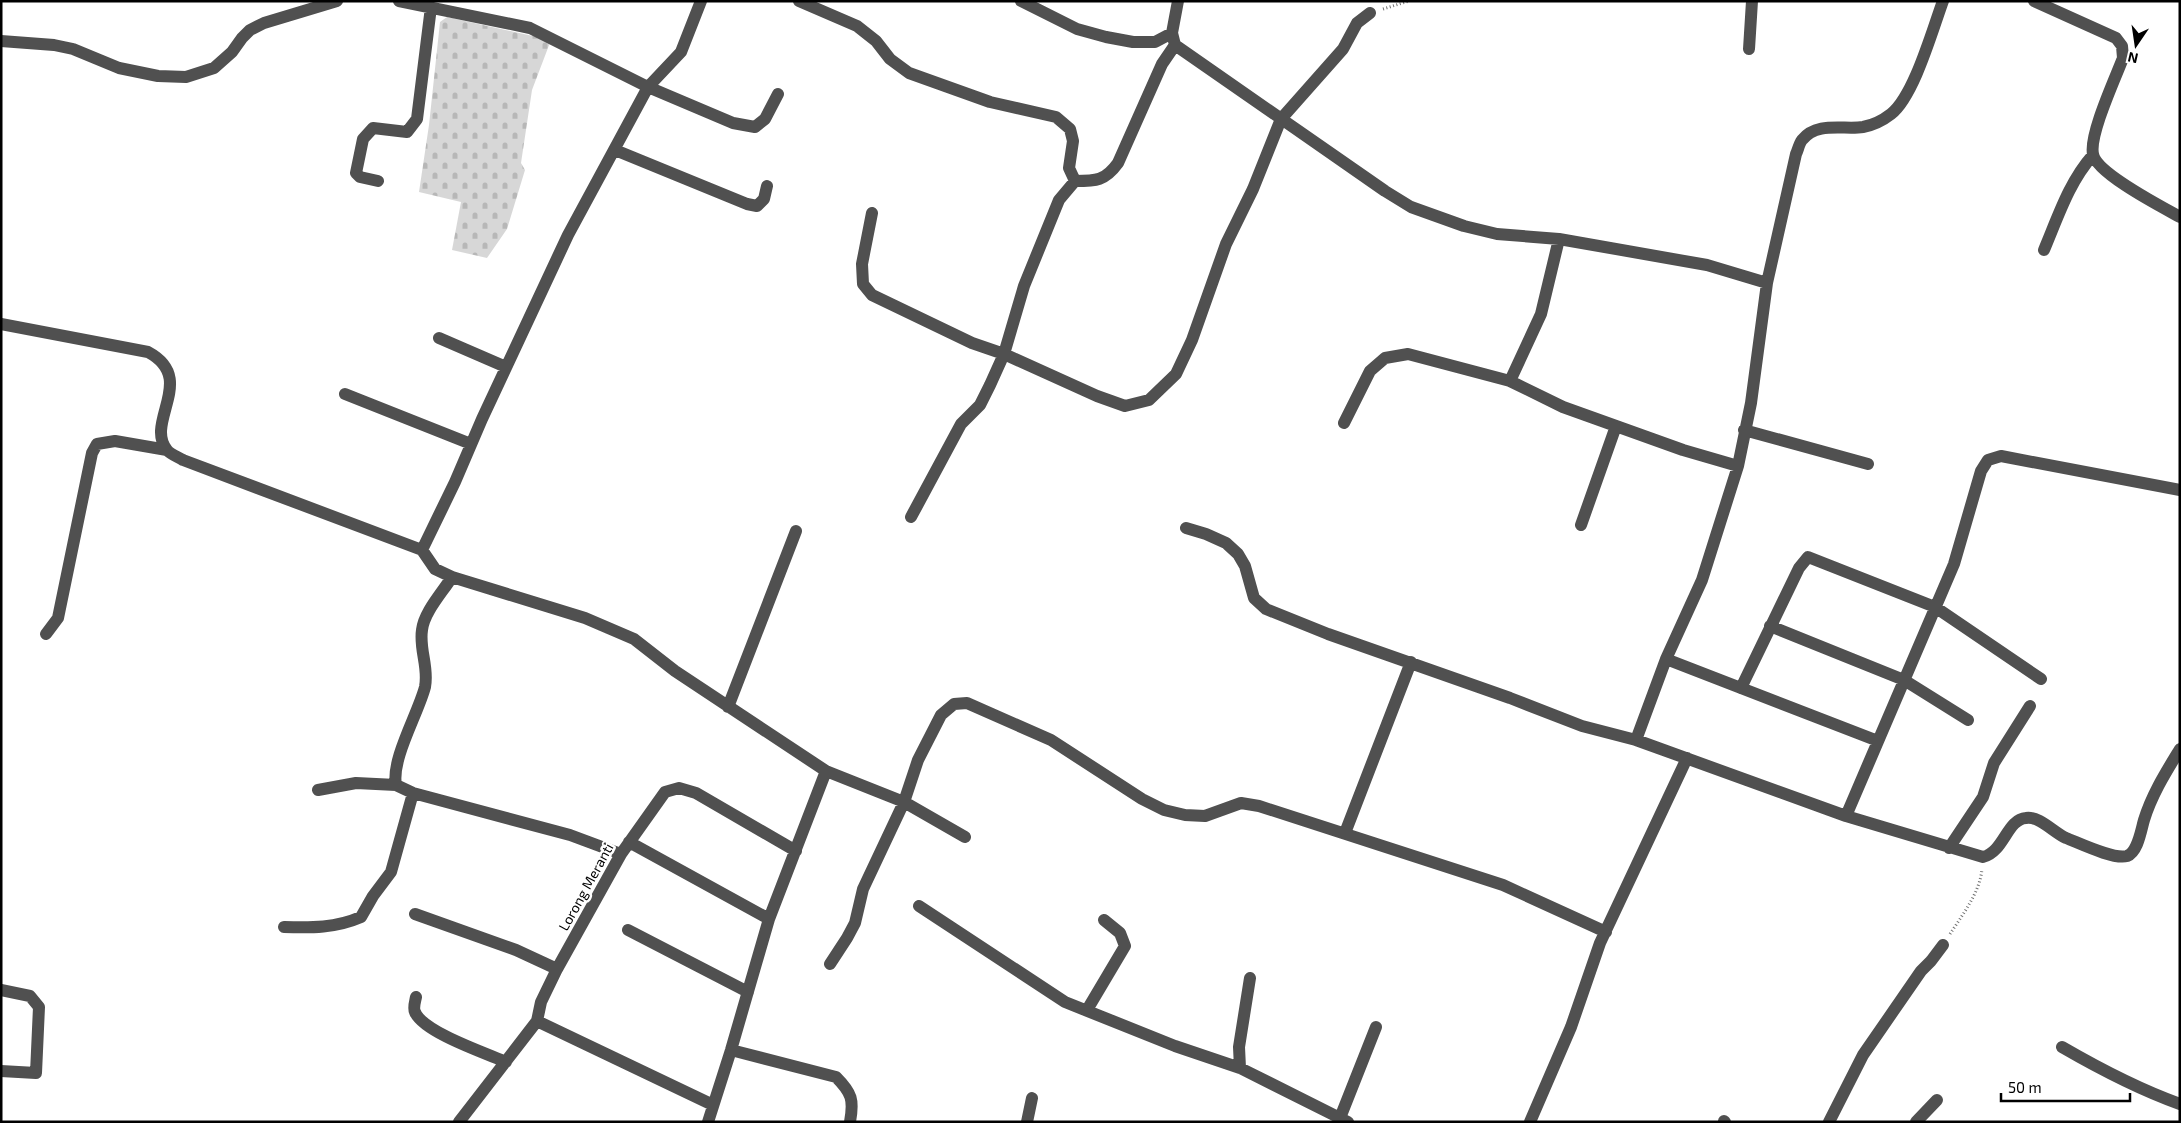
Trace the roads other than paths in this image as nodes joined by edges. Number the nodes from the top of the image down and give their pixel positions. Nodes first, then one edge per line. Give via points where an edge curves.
1 (337, 1) edge
2 (398, 1) edge
3 (701, 1) edge
4 (799, 1) edge
5 (1021, 1) edge
6 (1178, 1) edge
7 (1752, 1) edge
8 (1943, 1) edge
9 (2034, 1) edge
10 (431, 7) junction
11 (1370, 13) road end
12 (1173, 39) junction
13 (1, 41) edge
14 (1749, 49) dead end
15 (648, 87) junction
16 (778, 94) dead end
17 (1281, 119) junction
18 (616, 150) junction
19 (2093, 155) junction
20 (378, 181) dead end
21 (1075, 181) junction
22 (767, 186) dead end
23 (872, 213) dead end
24 (2180, 217) edge
25 (1559, 239) junction
26 (2044, 250) dead end
27 (1766, 283) junction
28 (1, 324) edge
29 (439, 338) dead end
30 (1004, 354) junction
31 (506, 367) junction
32 (1510, 381) junction
33 (346, 394) dead end
34 (1344, 423) dead end
35 (1616, 426) junction
36 (1744, 430) junction
37 (471, 444) junction
38 (166, 450) junction
39 (1868, 464) dead end
40 (1738, 466) junction
41 (2180, 490) edge
42 (910, 517) dead end
43 (1582, 525) dead end
44 (1186, 528) dead end
45 (796, 531) dead end
46 (422, 550) junction
47 (452, 577) junction
48 (1935, 607) junction
49 (1770, 626) junction
50 (46, 634) dead end
51 (1666, 659) junction
52 (1412, 662) junction
53 (2041, 679) dead end
54 (1904, 680) junction
55 (1740, 688) junction
56 (2030, 706) dead end
57 (728, 707) junction
58 (1968, 720) dead end
59 (1636, 740) junction
60 (1878, 741) junction
61 (2180, 749) edge
62 (1687, 758) junction
63 (826, 771) junction
64 (396, 785) junction
65 (318, 790) dead end
66 (413, 793) junction
67 (904, 802) junction
68 (1846, 816) junction
69 (1345, 834) junction
70 (966, 837) dead end
71 (629, 842) junction
72 (1949, 848) junction
73 (796, 851) junction
74 (621, 854) junction
75 (919, 906) dead end
76 (415, 914) dead end
77 (769, 919) junction
78 (1104, 920) dead end
79 (284, 927) dead end
80 (628, 930) dead end
81 (1606, 932) junction
82 (1942, 945) road end
83 (830, 964) dead end
84 (558, 969) junction
85 (1250, 978) dead end
86 (1, 990) edge
87 (748, 992) junction
88 (416, 997) dead end
89 (1088, 1010) junction
90 (537, 1021) junction
91 (1376, 1027) dead end
92 (2062, 1047) dead end
93 (731, 1050) junction
94 (506, 1062) junction
95 (1240, 1068) junction
96 (1, 1071) edge
97 (1032, 1098) dead end
98 (1937, 1100) dead end
99 (2180, 1104) edge
100 (713, 1105) junction
101 (1344, 1120) edge
102 (459, 1122) edge
103 (708, 1122) edge
104 (850, 1122) edge
105 (1027, 1122) edge
106 (1530, 1122) edge
107 (1828, 1122) edge
108 (1916, 1122) edge

1 - 13 street via 250,30 214,68 186,77 158,76 119,68 54,45
2 - 10 street
3 - 15 street via 681,52
4 - 21 street via 857,26 909,73 990,102 1056,117 1070,129 1073,140 1069,168
5 - 12 street via 1077,29 1106,37 1133,42
6 - 12 street
7 - 14 street
8 - 27 street via 1907,96 1892,113 1878,124 1835,126 1816,131 1803,140 1796,154
9 - 19 street via 2116,38 2122,46 2123,58 2094,136
10 - 15 street via 530,28
10 - 20 street via 417,118 408,132 373,128 363,139 356,173
11 - 17 street via 1357,23 1343,49
12 - 17 street
12 - 21 street via 1118,163 1110,174 1096,181
15 - 16 street via 733,123 755,127 765,119
15 - 18 street
17 - 25 street via 1411,207 1497,234
17 - 30 street via 1253,189 1226,244 1176,374 1149,400 1125,406 1064,383
18 - 22 street via 747,204 757,206 764,199
18 - 31 street via 568,235
19 - 24 street via 2101,168
19 - 26 street via 2081,167
21 - 30 street via 1059,200 1024,286
23 - 30 street via 862,264 863,284 872,295 964,339
25 - 27 street via 1706,265
25 - 32 street via 1541,314
27 - 36 street via 1751,403
28 - 38 street via 148,352 161,359 169,372 171,384 162,424
29 - 31 street
30 - 42 street via 980,405 961,424
31 - 37 street
32 - 34 street via 1408,354 1385,358 1370,371
32 - 35 street via 1563,407
33 - 37 street
35 - 40 street
35 - 43 street
36 - 39 street
36 - 40 street
37 - 46 street
38 - 46 street via 204,470
38 - 50 street via 115,441 97,444 92,453 58,618
40 - 51 street via 1702,580
41 - 48 street via 1994,457 1981,471 1962,543
44 - 52 street via 1226,543 1238,554 1254,598 1266,609
45 - 57 street
46 - 47 street via 435,569
47 - 57 street via 585,618 634,639
47 - 64 street via 422,630 425,686 395,770
48 - 49 street via 1808,557 1799,568
48 - 53 street
48 - 54 street
49 - 54 street
49 - 55 street
51 - 55 street
51 - 59 street
52 - 59 street via 1582,726
52 - 69 street
54 - 58 street
54 - 60 street
55 - 60 street
56 - 72 street via 1994,764 1983,797
57 - 63 street
59 - 62 street
60 - 68 street
61 - 72 street via 2150,800 2135,849 2128,856 2118,857 2056,834 2034,818 2024,818 2013,824 1990,855 1983,857
62 - 68 street
62 - 81 street
63 - 67 street
63 - 73 street
64 - 65 street via 356,783
64 - 66 street
66 - 74 street via 570,834
66 - 79 street via 393,867 361,917 322,927
67 - 69 street via 918,760 941,714 954,704 968,703 1051,740 1164,810 1205,816 1241,803
67 - 70 street
67 - 83 street via 863,889 851,930
68 - 72 street
69 - 81 street via 1503,885
71 - 73 street, Lorong Meranti via 665,792 679,788 696,793
71 - 74 street, Lorong Meranti
71 - 77 street
73 - 77 street
74 - 84 street, Lorong Meranti
75 - 89 street via 1065,1002
76 - 84 street via 516,950
77 - 87 street
78 - 89 street via 1120,933 1125,946
80 - 87 street
81 - 106 street via 1571,1027
82 - 107 street via 1863,1056
84 - 90 street, Lorong Meranti via 541,1002
85 - 95 street via 1239,1047
86 - 96 street via 30,996 39,1007 36,1073
87 - 93 street
88 - 94 street via 414,1010 437,1032
89 - 95 street via 1175,1046
90 - 94 street, Lorong Meranti
90 - 100 street
91 - 101 street
92 - 99 street via 2147,1092
93 - 100 street
93 - 104 street via 836,1077 848,1089 853,1104
94 - 102 street, Lorong Meranti
95 - 101 street
97 - 105 street
98 - 108 street
100 - 103 street

